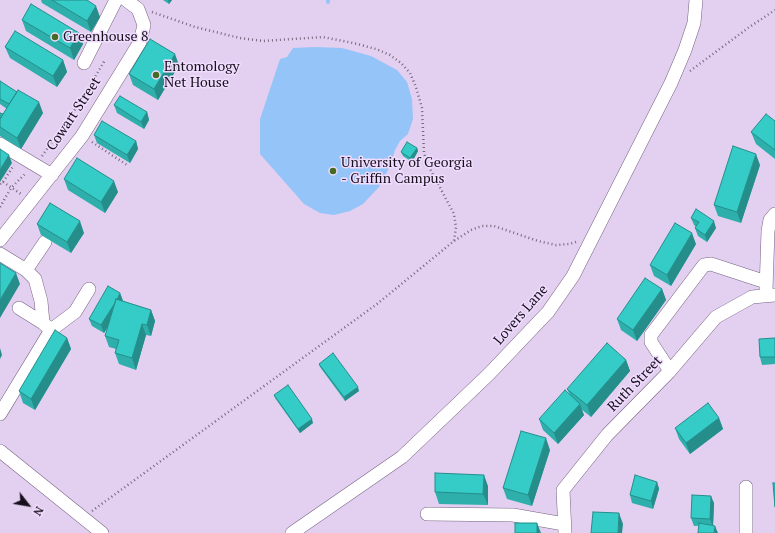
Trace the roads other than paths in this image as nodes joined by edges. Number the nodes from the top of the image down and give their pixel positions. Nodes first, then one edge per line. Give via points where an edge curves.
1 (116, 0) edge
2 (126, 0) edge
3 (696, 0) edge
4 (84, 63) dead end
5 (0, 144) edge
6 (52, 175) junction
7 (775, 214) edge
8 (0, 240) edge
9 (45, 242) dead end
10 (0, 254) edge
11 (26, 270) junction
12 (766, 282) junction
13 (89, 290) dead end
14 (770, 296) edge
15 (19, 308) dead end
16 (47, 327) junction
17 (670, 371) junction
18 (0, 414) edge
19 (0, 451) edge
20 (746, 487) dead end
21 (427, 514) dead end
22 (564, 529) edge
23 (102, 533) edge
24 (292, 533) edge
25 (746, 533) edge

1 - 4 street
2 - 6 street, Cowart Street via 138,9 144,25 140,42 82,136
3 - 24 street, Lovers Lane via 694,23 671,83 573,276 548,312 489,374 402,457
5 - 6 street
6 - 8 street, Cowart Street
7 - 12 street via 770,220 768,231
9 - 11 street
10 - 11 street
11 - 16 street via 35,279
12 - 14 street
12 - 17 street via 711,264 704,265 651,335 651,342
13 - 16 street via 75,312
14 - 17 street, Ruth Street via 752,297 716,317
15 - 16 street
16 - 18 street
17 - 22 street, Ruth Street via 607,435 563,490
19 - 23 street
20 - 25 street
21 - 22 street via 514,515

